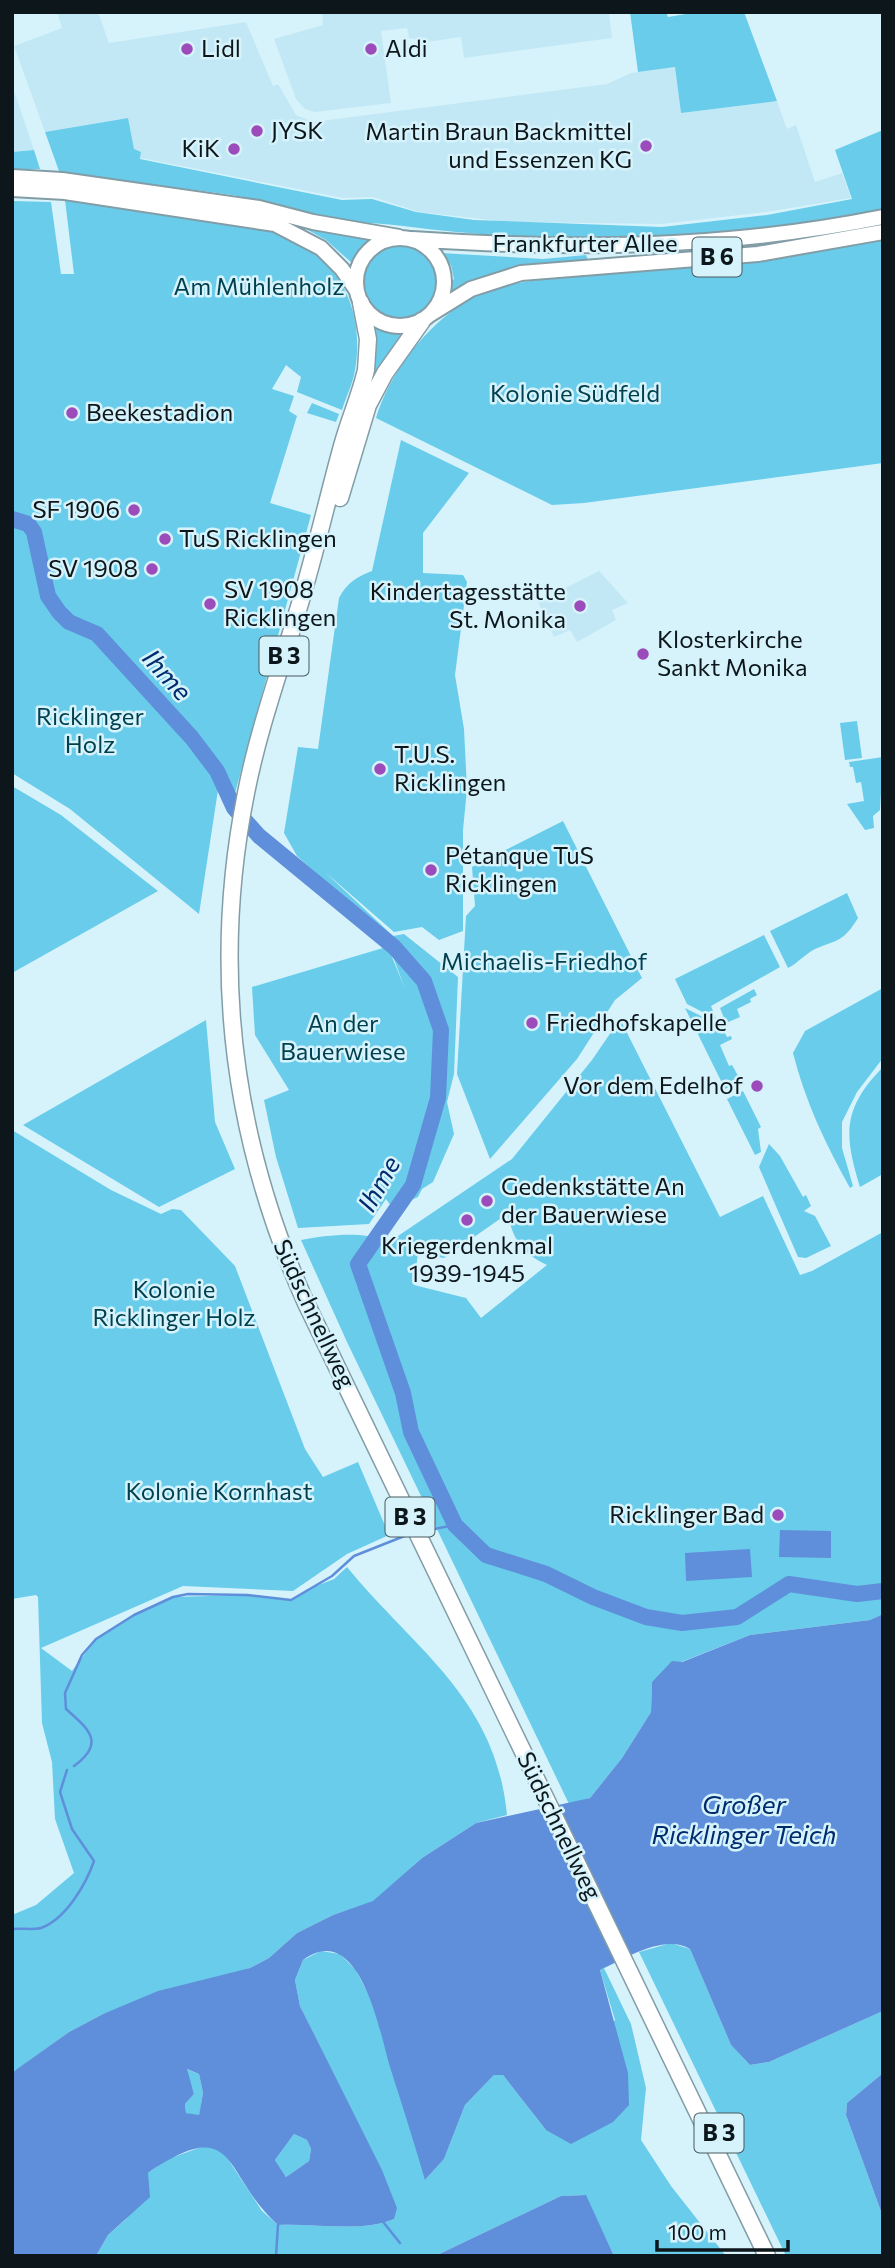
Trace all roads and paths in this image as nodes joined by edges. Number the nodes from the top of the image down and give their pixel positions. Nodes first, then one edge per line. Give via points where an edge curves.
1 (12, 177) edge
2 (46, 185) junction
3 (63, 186) junction
4 (12, 189) edge
5 (883, 217) edge
6 (883, 232) edge
7 (405, 238) junction
8 (359, 297) junction
9 (425, 318) junction
10 (363, 404) junction
11 (655, 2012) junction
12 (767, 2256) edge
13 (779, 2256) edge

1 - 2 main road, B 3
2 - 3 main road, B 3
2 - 4 main road, B 3
3 - 7 main road, Frankfurter Allee / B 3 via 259,208
3 - 8 main road, B 3 via 275,224 321,248 342,269
5 - 7 main road, Frankfurter Allee / B 6 via 796,233 682,245 580,247
6 - 9 main road, Frankfurter Allee / B 6 via 758,254 521,273 471,289
7 - 8 main road, B 3 via 386,239 365,254 359,265
7 - 9 main road, B 3 via 432,251 443,272 442,295
8 - 9 main road, B 3 via 368,312 387,324 399,326
8 - 10 highway, Südschnellweg / B 3 via 368,353
9 - 10 highway, Südschnellweg / B 3
10 - 11 highway, Südschnellweg / B 3 via 244,828 238,924 241,1030 256,1128 278,1225 295,1267
11 - 12 highway, Südschnellweg / B 3
11 - 13 highway, Südschnellweg / B 3

